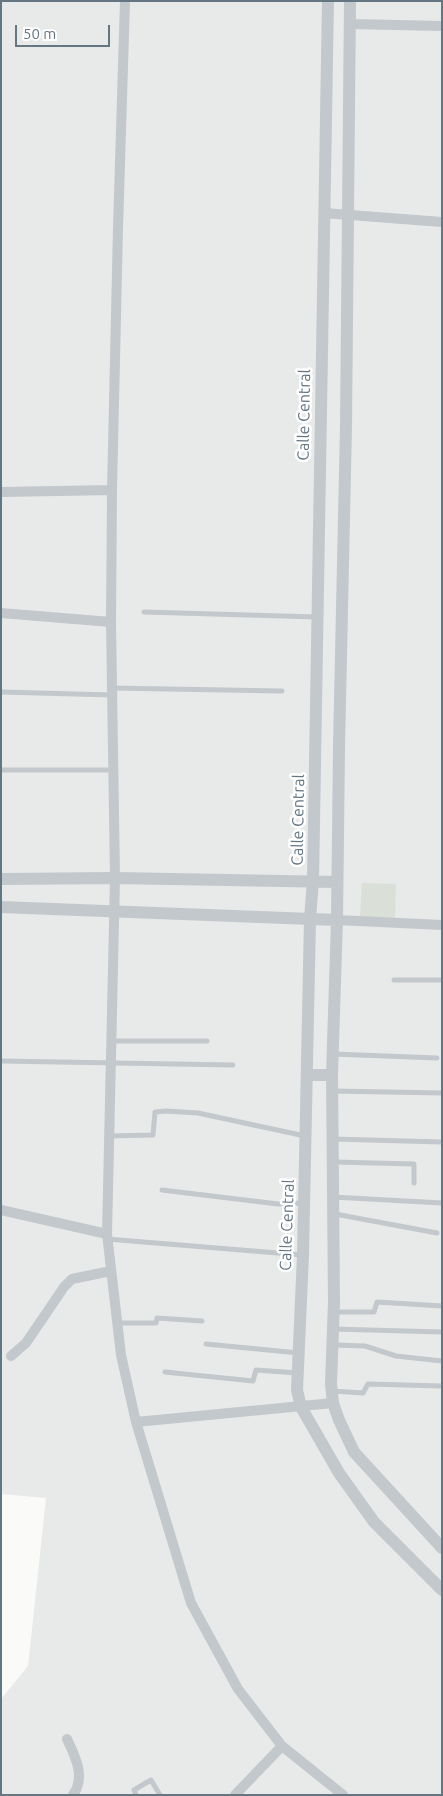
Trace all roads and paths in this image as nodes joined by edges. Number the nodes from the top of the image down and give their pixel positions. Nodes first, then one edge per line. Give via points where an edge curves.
1 (125, 1) edge
2 (328, 1) edge
3 (350, 1) edge
4 (350, 24) junction
5 (442, 26) edge
6 (324, 213) junction
7 (349, 214) junction
8 (442, 222) edge
9 (112, 490) junction
10 (1, 492) edge
11 (144, 612) dead end
12 (1, 613) edge
13 (317, 617) junction
14 (111, 622) junction
15 (282, 691) dead end
16 (1, 692) edge
17 (112, 692) junction
18 (1, 770) edge
19 (113, 770) junction
20 (115, 878) junction
21 (1, 879) edge
22 (313, 881) junction
23 (337, 882) junction
24 (1, 907) edge
25 (114, 911) junction
26 (310, 919) junction
27 (337, 920) junction
28 (442, 925) edge
29 (394, 980) dead end
30 (442, 980) edge
31 (111, 1041) junction
32 (207, 1041) dead end
33 (333, 1054) junction
34 (437, 1058) dead end
35 (1, 1061) edge
36 (110, 1063) junction
37 (233, 1065) dead end
38 (307, 1075) junction
39 (332, 1075) junction
40 (332, 1091) junction
41 (442, 1093) edge
42 (109, 1136) junction
43 (306, 1136) junction
44 (332, 1139) junction
45 (442, 1142) edge
46 (333, 1162) junction
47 (414, 1183) dead end
48 (162, 1190) dead end
49 (333, 1197) junction
50 (304, 1203) junction
51 (442, 1203) edge
52 (1, 1210) edge
53 (333, 1213) junction
54 (437, 1233) dead end
55 (107, 1237) junction
56 (303, 1255) junction
57 (111, 1271) junction
58 (442, 1306) edge
59 (334, 1312) junction
60 (202, 1321) dead end
61 (117, 1323) junction
62 (333, 1329) junction
63 (442, 1332) edge
64 (206, 1344) dead end
65 (332, 1345) junction
66 (299, 1353) junction
67 (11, 1356) dead end
68 (442, 1361) edge
69 (165, 1372) dead end
70 (298, 1373) junction
71 (442, 1386) edge
72 (332, 1397) junction
73 (301, 1407) junction
74 (136, 1422) junction
75 (442, 1548) edge
76 (442, 1590) edge
77 (67, 1739) dead end
78 (282, 1746) junction
79 (73, 1795) edge
80 (136, 1795) edge
81 (160, 1795) edge
82 (235, 1795) edge
83 (343, 1795) edge

1 - 9 street
2 - 6 street, Calle Central
3 - 4 street
4 - 5 street
4 - 7 street
6 - 7 street
6 - 13 street, Calle Central
7 - 8 street
7 - 23 street
9 - 10 street
9 - 14 street
11 - 13 lane
12 - 14 street
13 - 22 street, Calle Central
14 - 17 street
15 - 17 lane
16 - 17 lane
17 - 19 street
18 - 19 lane
19 - 20 street
20 - 21 street
20 - 22 street
20 - 25 street
22 - 23 street
22 - 26 street, Calle Central
23 - 27 street
24 - 25 street
25 - 26 street
25 - 31 street
26 - 27 street
26 - 38 street, Calle Central
27 - 28 street
27 - 33 street
29 - 30 lane
31 - 32 lane
31 - 36 street
33 - 34 lane
33 - 39 street
35 - 36 lane
36 - 37 lane
36 - 42 street
38 - 39 street
38 - 43 street, Calle Central
39 - 40 street
40 - 41 lane
40 - 44 street
42 - 43 lane via 154,1135 155,1112 166,1111 198,1114
42 - 55 street
43 - 50 street, Calle Central
44 - 45 lane
44 - 46 street
46 - 47 lane via 414,1164
46 - 49 street
48 - 50 lane via 278,1204
49 - 51 lane
49 - 53 street
50 - 56 street, Calle Central
52 - 55 street
53 - 54 lane
53 - 59 street
55 - 56 lane
55 - 57 street
56 - 66 street, Calle Central
57 - 61 street
57 - 67 street via 72,1279 26,1343
58 - 59 lane via 377,1302 374,1312
59 - 62 street
60 - 61 lane via 157,1318 156,1323
61 - 74 street
62 - 63 lane
62 - 65 street
64 - 66 lane
65 - 68 lane via 365,1346 396,1356
65 - 72 street
66 - 70 street, Calle Central
69 - 70 lane via 253,1381 256,1370
70 - 73 street, Calle Central
71 - 72 lane via 368,1384 363,1393
72 - 73 street
72 - 75 street via 354,1452
73 - 74 street
73 - 76 street, Calle Central via 339,1473 374,1522
74 - 78 street via 191,1603 238,1690
77 - 79 street via 79,1773
78 - 82 street
78 - 83 street
80 - 81 lane via 134,1790 151,1780

